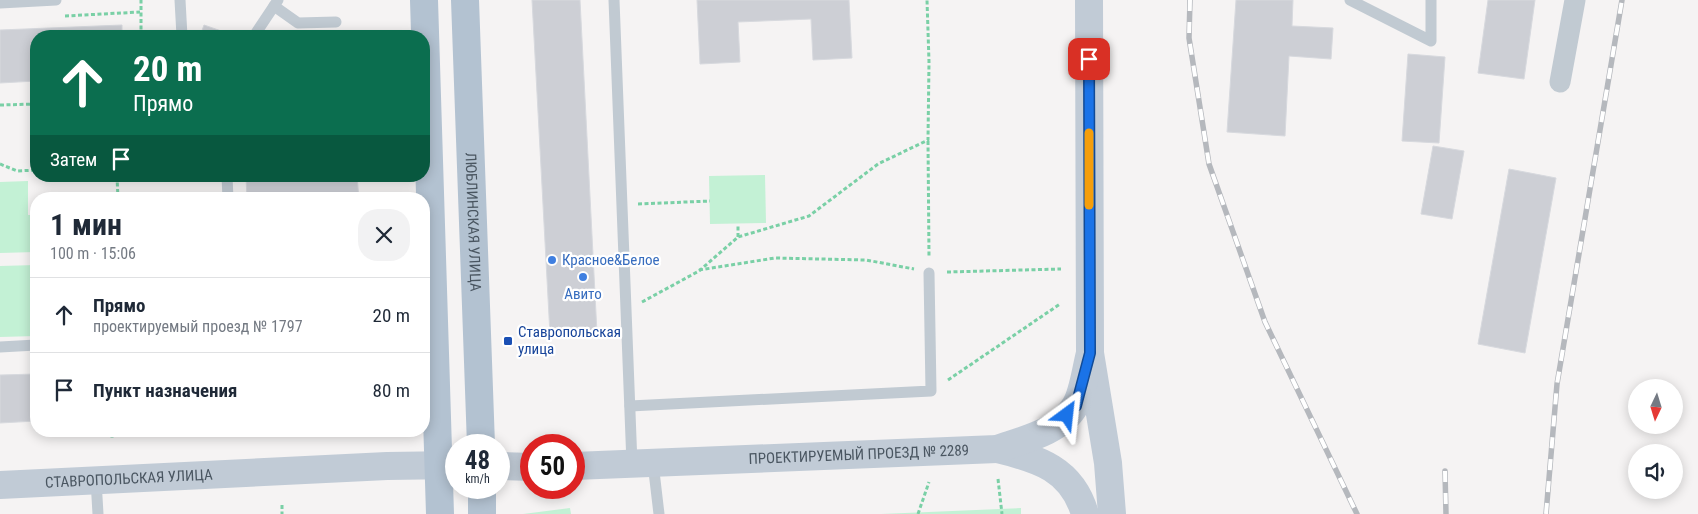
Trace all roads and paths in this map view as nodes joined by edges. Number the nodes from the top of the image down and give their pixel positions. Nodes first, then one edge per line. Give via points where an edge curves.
1 (56, 0) edge
2 (141, 0) edge
3 (180, 0) edge
4 (424, 0) edge
5 (465, 0) edge
6 (614, 0) edge
7 (927, 0) edge
8 (1089, 0) edge
9 (1350, 0) edge
10 (1431, 0) edge
11 (1575, 0) edge
12 (0, 3) edge
13 (276, 3) edge
14 (140, 12) junction
15 (60, 16) dead end
16 (336, 22) dead end
17 (141, 30) edge
18 (182, 30) edge
19 (258, 30) edge
20 (424, 30) edge
21 (1560, 82) dead end
22 (30, 104) edge
23 (0, 105) edge
24 (928, 140) junction
25 (0, 164) edge
26 (30, 170) edge
27 (710, 201) dead end
28 (622, 205) junction
29 (738, 224) dead end
30 (738, 236) junction
31 (1061, 269) dead end
32 (699, 271) junction
33 (929, 272) junction
34 (1060, 304) dead end
35 (626, 311) junction
36 (430, 315) edge
37 (30, 346) edge
38 (0, 347) edge
39 (1090, 353) junction
40 (931, 392) junction
41 (630, 406) junction
42 (481, 434) edge
43 (445, 447) edge
44 (997, 449) junction
45 (643, 463) junction
46 (445, 465) edge
47 (585, 466) edge
48 (445, 479) edge
49 (998, 479) dead end
50 (96, 480) junction
51 (929, 482) dead end
52 (0, 485) edge
53 (482, 499) edge
54 (282, 505) dead end
55 (98, 514) edge
56 (282, 514) edge
57 (440, 514) edge
58 (482, 514) edge
59 (659, 514) edge
60 (918, 514) edge
61 (1002, 514) edge
62 (1085, 514) edge
63 (1112, 514) edge

1 - 12 lane
2 - 14 path
3 - 18 lane
4 - 20 main road
5 - 42 main road, ЛЮБЛИНСКАЯ УЛИЦА
6 - 28 lane
7 - 24 path
8 - 39 main road
9 - 10 lane via 1431,41
11 - 21 street
13 - 16 lane via 298,23
13 - 19 lane
14 - 15 path
14 - 17 path
22 - 23 path
24 - 30 path via 878,164 809,216
24 - 33 path
25 - 26 path via 17,171
27 - 28 path
28 - 35 lane
29 - 30 path
30 - 32 path
31 - 33 path
32 - 33 path via 775,258 866,260
32 - 35 path
33 - 40 lane
34 - 40 path
35 - 41 lane
36 - 43 main road
37 - 38 lane
39 - 44 main road, ПРОЕКТИРУЕМЫЙ ПРОЕЗД № 2289 via 1076,406 1058,424
39 - 63 main road via 1108,463
40 - 41 lane
41 - 45 lane
44 - 45 main road, ПРОЕКТИРУЕМЫЙ ПРОЕЗД № 2289
44 - 62 main road via 1038,460 1070,481
45 - 47 main road, ПРОЕКТИРУЕМЫЙ ПРОЕЗД № 2289
45 - 59 lane
46 - 50 main road, СТАВРОПОЛЬСКАЯ УЛИЦА
48 - 57 main road
49 - 61 path
50 - 52 main road, СТАВРОПОЛЬСКАЯ УЛИЦА
50 - 55 lane
51 - 60 path
53 - 58 main road
54 - 56 path

